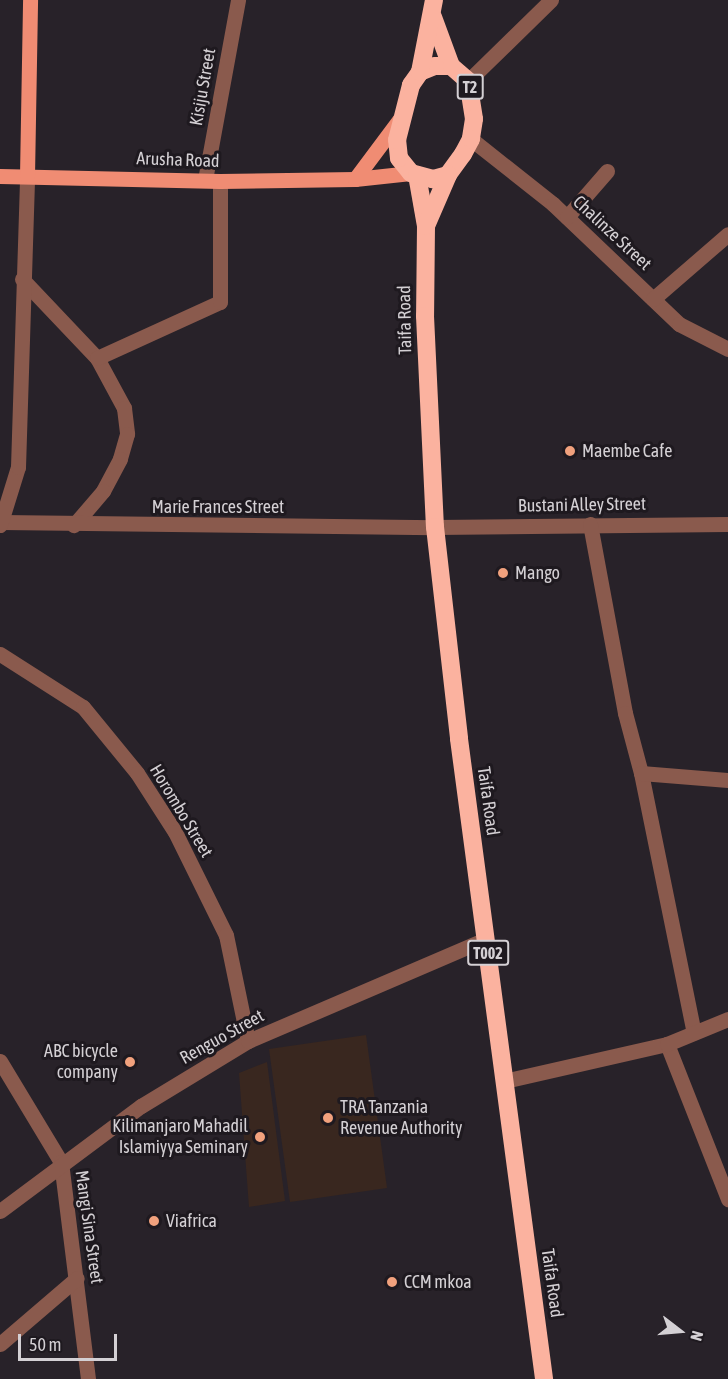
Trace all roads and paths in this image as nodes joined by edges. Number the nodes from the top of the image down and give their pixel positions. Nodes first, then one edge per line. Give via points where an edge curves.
1 (30, 0) edge
2 (238, 0) edge
3 (551, 0) edge
4 (433, 8) edge
5 (451, 66) junction
6 (420, 72) junction
7 (468, 81) junction
8 (399, 120) junction
9 (471, 139) junction
10 (607, 171) dead end
11 (414, 174) junction
12 (448, 175) junction
13 (0, 176) edge
14 (27, 176) junction
15 (355, 179) junction
16 (213, 181) junction
17 (567, 217) junction
18 (426, 226) junction
19 (728, 234) edge
20 (22, 279) junction
21 (652, 299) junction
22 (728, 349) edge
23 (97, 358) junction
24 (1, 523) edge
25 (590, 524) junction
26 (728, 524) edge
27 (74, 525) junction
28 (435, 527) junction
29 (0, 654) edge
30 (641, 773) junction
31 (728, 780) edge
32 (486, 939) junction
33 (728, 1019) edge
34 (694, 1033) junction
35 (248, 1041) junction
36 (666, 1044) junction
37 (0, 1061) edge
38 (504, 1081) junction
39 (61, 1162) junction
40 (728, 1199) edge
41 (0, 1210) edge
42 (77, 1278) junction
43 (0, 1344) edge
44 (88, 1379) edge
45 (544, 1379) edge

1 - 14 main road
2 - 16 street, Kisiju Street
3 - 7 street
4 - 5 highway, T2
4 - 6 highway, T2
5 - 6 highway, T2 via 435,66
5 - 7 highway, T2
6 - 8 highway, T2 via 404,100
7 - 9 highway, T2 via 474,103
8 - 11 highway, T2 via 399,158
8 - 15 main road
9 - 12 highway, T2
9 - 17 street, Chalinze Street
10 - 17 street
11 - 12 highway via 432,179
11 - 15 main road, Arusha Road
11 - 18 highway, Taifa Road / T2
12 - 18 highway, Taifa Road / T2
13 - 14 main road, Arusha Road
14 - 16 main road, Arusha Road
14 - 20 street
15 - 16 main road, Arusha Road
16 - 23 street, Kisiju Street via 220,302
17 - 21 street, Chalinze Street
18 - 28 highway, Taifa Road / T2 via 425,316
19 - 21 street
20 - 23 street
20 - 24 street via 18,467
21 - 22 street, Chalinze Street via 679,324
23 - 27 street via 124,408 126,447 103,491
24 - 27 street, Marie Frances Street
25 - 26 street, Bustani Alley Street
25 - 28 street, Bustani Alley Street
25 - 30 street via 623,702
27 - 28 street, Marie Frances Street
28 - 32 highway, Taifa Road / T002
29 - 35 street, Horombo Street via 83,707 137,773 175,832 226,935
30 - 31 street
30 - 34 street
32 - 35 street, Renguo Street
32 - 38 highway, Taifa Road / T002
33 - 34 street
34 - 36 street
35 - 39 street, Renguo Street via 141,1106
36 - 38 street
36 - 40 street
37 - 39 street, Mangi Sina Street
38 - 45 highway, Taifa Road / T002
39 - 41 street, Renguo Street
39 - 42 street, Mangi Sina Street
42 - 43 street
42 - 44 street, Mangi Sina Street

